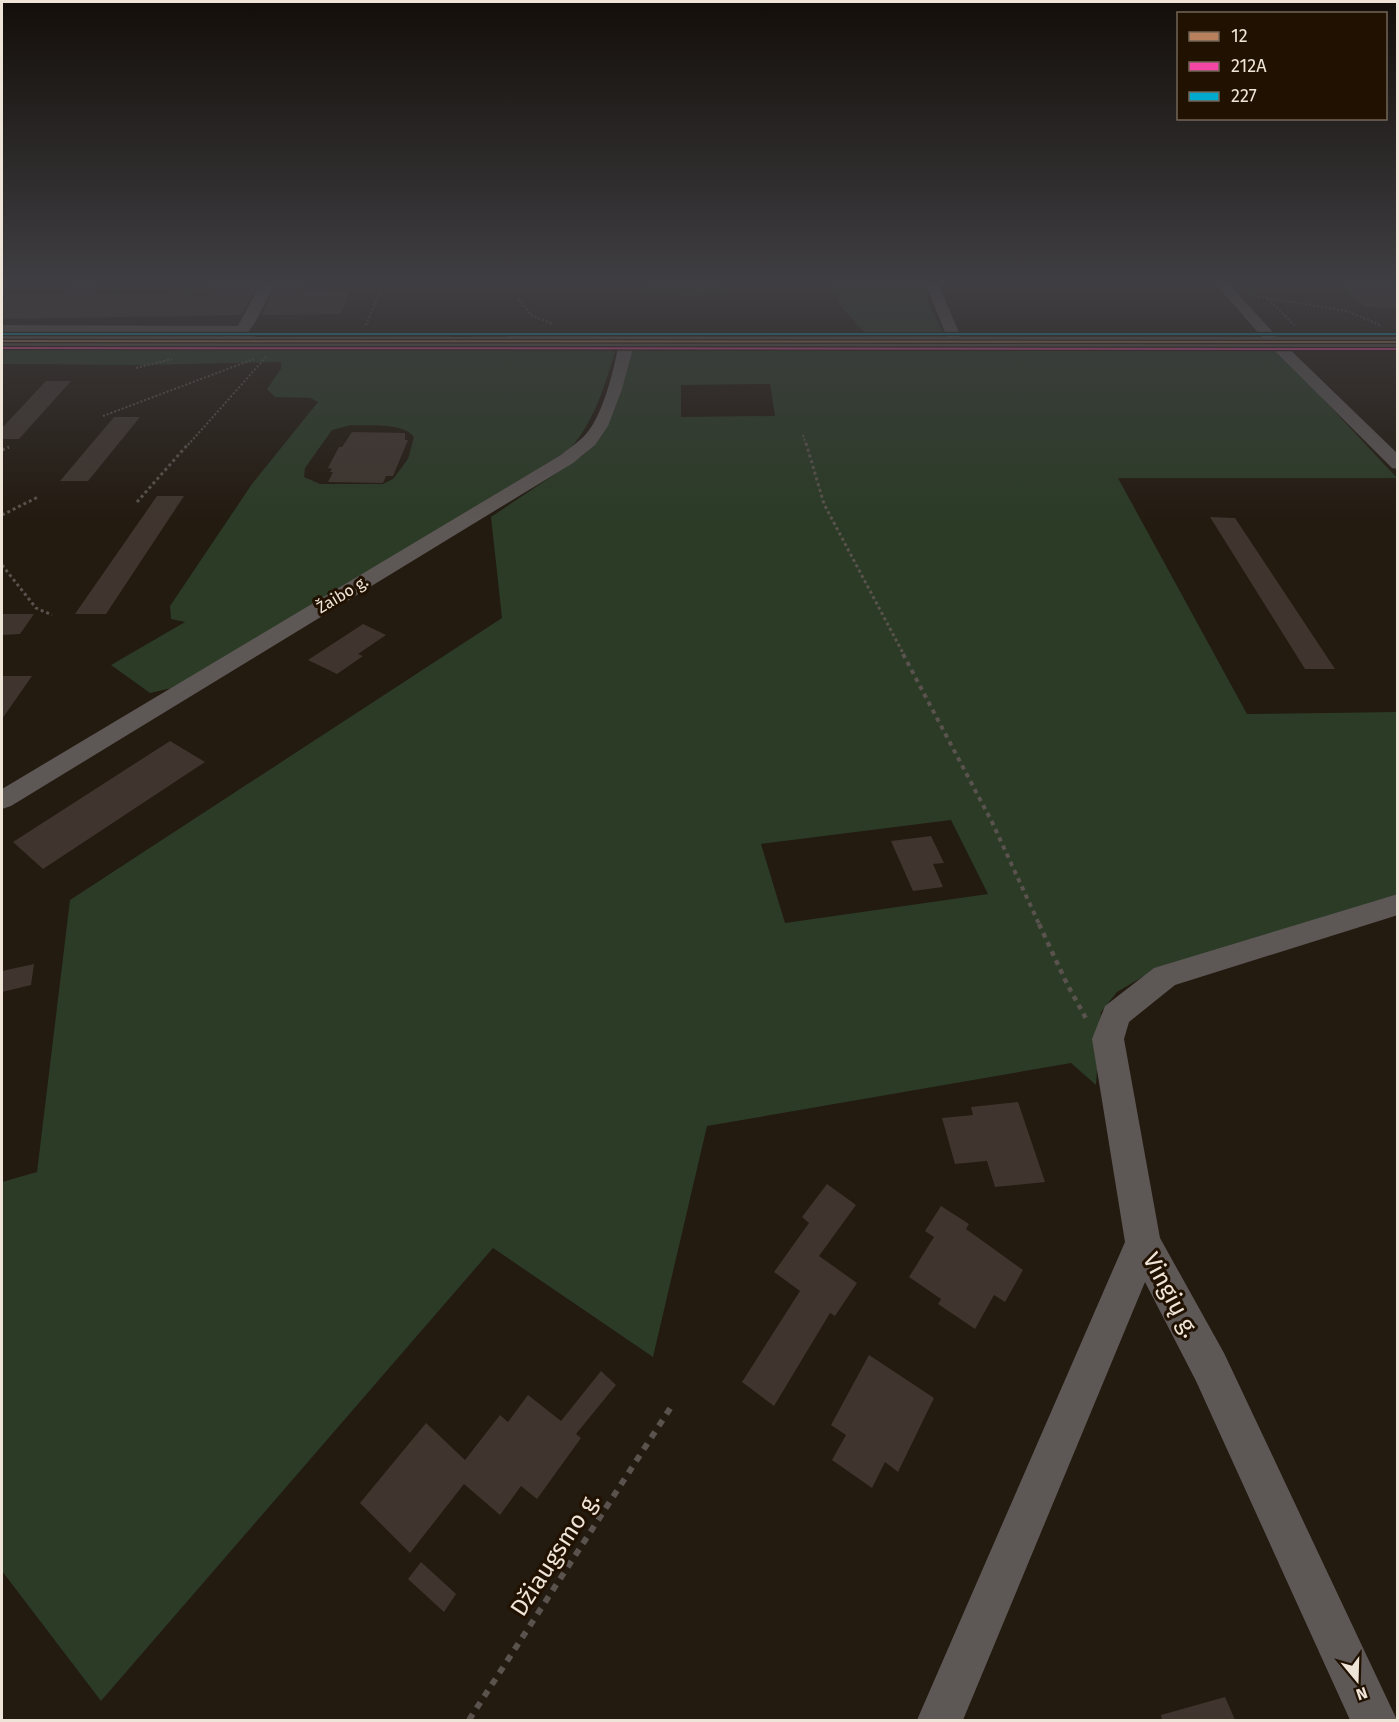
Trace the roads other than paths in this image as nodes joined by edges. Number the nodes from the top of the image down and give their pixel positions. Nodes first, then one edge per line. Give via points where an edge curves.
1 (621, 361) edge
2 (1294, 361) edge
3 (1398, 464) edge
4 (2, 800) edge
5 (1398, 904) edge
6 (1143, 1242) junction
7 (940, 1720) edge
8 (1374, 1720) edge

1 - 4 street, Žaibo g. via 595,434 567,459
2 - 3 street
5 - 6 street via 1165,976 1116,1015 1108,1039
6 - 7 street, Vingių g.
6 - 8 street, Vingių g. via 1210,1367

